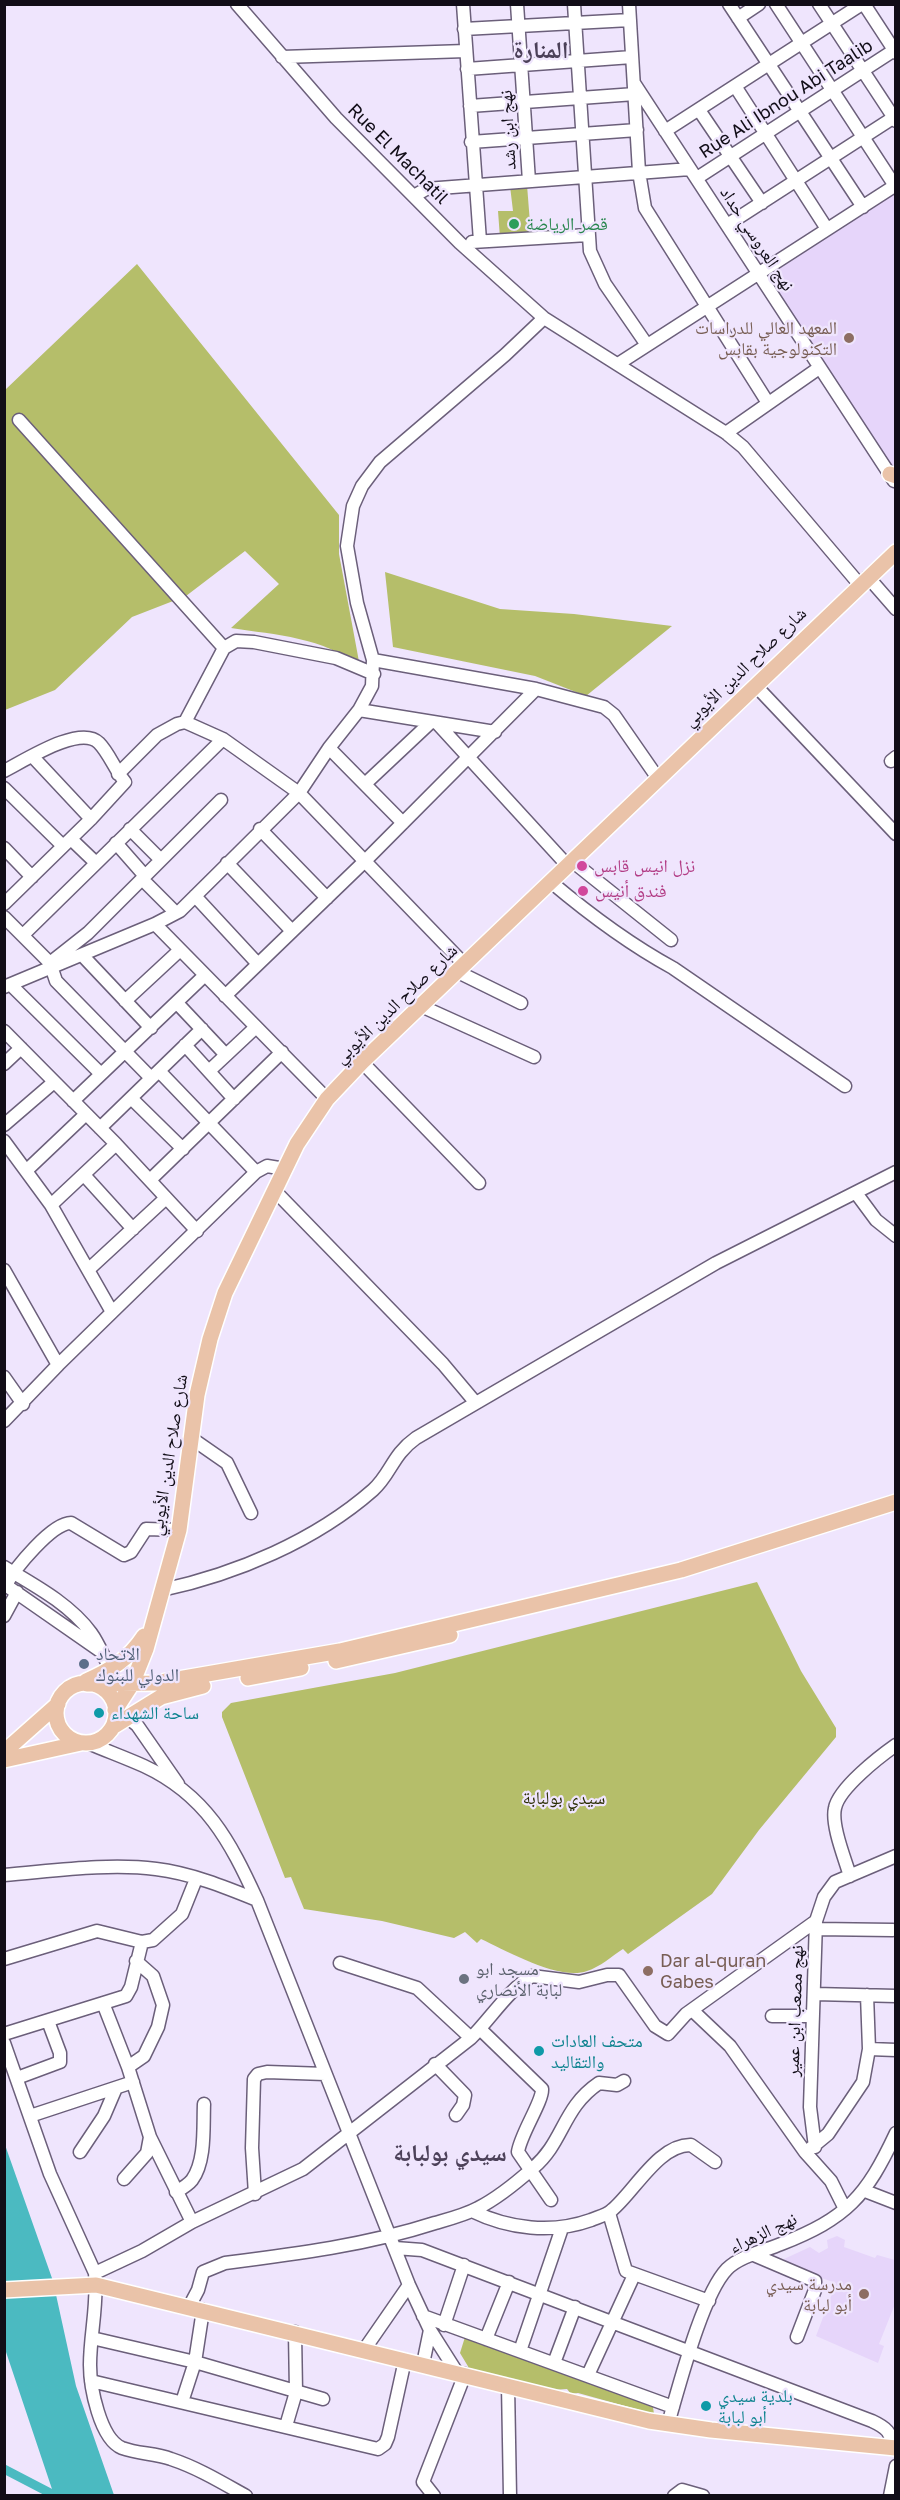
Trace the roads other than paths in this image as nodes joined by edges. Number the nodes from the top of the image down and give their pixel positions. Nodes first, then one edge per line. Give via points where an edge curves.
1 (237, 4) edge
2 (463, 4) edge
3 (517, 4) edge
4 (574, 4) edge
5 (629, 4) edge
6 (729, 4) edge
7 (759, 4) edge
8 (776, 4) edge
9 (819, 4) edge
10 (863, 4) edge
11 (738, 18) junction
12 (630, 20) junction
13 (575, 23) junction
14 (832, 24) junction
15 (520, 27) junction
16 (464, 29) junction
17 (802, 43) junction
18 (466, 51) junction
19 (895, 51) edge
20 (282, 57) junction
21 (632, 57) junction
22 (577, 60) junction
23 (522, 64) junction
24 (768, 65) junction
25 (467, 69) junction
26 (863, 70) junction
27 (735, 86) junction
28 (634, 88) junction
29 (831, 90) junction
30 (580, 98) junction
31 (524, 102) junction
32 (470, 106) junction
33 (699, 110) junction
34 (800, 110) junction
35 (895, 118) edge
36 (637, 130) junction
37 (665, 131) junction
38 (765, 132) junction
39 (581, 136) junction
40 (863, 137) junction
41 (526, 138) junction
42 (471, 142) junction
43 (730, 156) junction
44 (831, 158) junction
45 (639, 172) junction
46 (693, 174) junction
47 (584, 176) junction
48 (797, 180) junction
49 (529, 181) junction
50 (895, 185) edge
51 (475, 186) junction
52 (414, 196) junction
53 (762, 203) junction
54 (863, 207) junction
55 (727, 225) junction
56 (828, 229) junction
57 (588, 235) junction
58 (480, 241) junction
59 (460, 243) junction
60 (758, 275) junction
61 (708, 307) junction
62 (544, 318) junction
63 (647, 345) junction
64 (618, 364) junction
65 (819, 368) junction
66 (768, 403) junction
67 (19, 420) dead end
68 (726, 433) junction
69 (894, 478) edge
70 (896, 552) edge
71 (864, 581) junction
72 (896, 609) edge
73 (224, 648) junction
74 (373, 660) junction
75 (374, 674) junction
76 (755, 685) junction
77 (536, 689) junction
78 (360, 710) junction
79 (185, 722) junction
80 (434, 723) junction
81 (495, 732) junction
82 (223, 739) junction
83 (328, 748) junction
84 (33, 757) junction
85 (469, 758) junction
86 (4, 771) edge
87 (118, 774) junction
88 (657, 777) junction
89 (365, 784) junction
90 (4, 788) edge
91 (299, 793) junction
92 (221, 800) dead end
93 (92, 819) junction
94 (403, 823) junction
95 (130, 829) junction
96 (260, 829) junction
97 (896, 834) edge
98 (67, 843) junction
99 (116, 843) junction
100 (4, 848) edge
101 (161, 860) junction
102 (366, 860) junction
103 (95, 862) junction
104 (227, 863) junction
105 (570, 863) junction
106 (32, 877) junction
107 (143, 878) junction
108 (551, 882) junction
109 (195, 896) junction
110 (327, 898) junction
111 (4, 904) edge
112 (175, 912) junction
113 (4, 917) edge
114 (155, 924) junction
115 (292, 931) junction
116 (22, 935) junction
117 (671, 940) dead end
118 (180, 950) junction
119 (82, 955) junction
120 (258, 964) junction
121 (51, 966) junction
122 (462, 968) junction
123 (204, 976) junction
124 (8, 986) edge
125 (225, 996) junction
126 (125, 1001) junction
127 (177, 1003) junction
128 (521, 1003) dead end
129 (421, 1006) junction
130 (256, 1027) junction
131 (151, 1028) junction
132 (202, 1029) junction
133 (4, 1031) edge
134 (185, 1045) junction
135 (21, 1048) junction
136 (125, 1052) junction
137 (282, 1052) junction
138 (226, 1055) junction
139 (534, 1057) dead end
140 (362, 1062) junction
141 (4, 1064) edge
142 (209, 1071) junction
143 (101, 1074) junction
144 (155, 1074) junction
145 (54, 1082) junction
146 (846, 1086) dead end
147 (131, 1098) junction
148 (234, 1099) junction
149 (327, 1099) junction
150 (73, 1101) junction
151 (86, 1114) junction
152 (209, 1124) junction
153 (4, 1125) edge
154 (100, 1128) junction
155 (4, 1141) edge
156 (116, 1144) junction
157 (183, 1149) junction
158 (285, 1168) junction
159 (27, 1170) junction
160 (256, 1172) junction
161 (896, 1172) edge
162 (84, 1175) junction
163 (150, 1180) junction
164 (479, 1183) dead end
165 (274, 1190) junction
166 (856, 1193) junction
167 (166, 1198) junction
168 (51, 1205) junction
169 (133, 1229) junction
170 (197, 1231) junction
171 (896, 1236) edge
172 (4, 1270) edge
173 (88, 1270) junction
174 (112, 1312) junction
175 (58, 1365) junction
176 (4, 1377) edge
177 (476, 1402) junction
178 (23, 1404) junction
179 (4, 1421) edge
180 (191, 1438) junction
181 (896, 1502) edge
182 (251, 1513) dead end
183 (896, 1513) edge
184 (179, 1530) junction
185 (9, 1569) edge
186 (9, 1587) edge
187 (162, 1590) junction
188 (4, 1616) edge
189 (153, 1624) junction
190 (99, 1650) junction
191 (111, 1670) junction
192 (82, 1684) junction
193 (132, 1684) junction
194 (58, 1704) junction
195 (119, 1718) junction
196 (85, 1743) junction
197 (895, 1746) edge
198 (4, 1752) edge
199 (4, 1760) edge
200 (180, 1788) junction
201 (896, 1856) edge
202 (4, 1875) edge
203 (850, 1876) junction
204 (196, 1879) junction
205 (257, 1900) junction
206 (816, 1925) junction
207 (893, 1930) dead end
208 (142, 1942) junction
209 (4, 1959) edge
210 (136, 1961) junction
211 (340, 1963) dead end
212 (815, 1994) junction
213 (867, 1995) junction
214 (896, 1996) edge
215 (103, 2003) junction
216 (692, 2010) junction
217 (772, 2016) dead end
218 (813, 2016) junction
219 (48, 2021) junction
220 (476, 2033) junction
221 (4, 2034) edge
222 (4, 2043) edge
223 (868, 2049) junction
224 (896, 2050) edge
225 (435, 2064) junction
226 (128, 2067) junction
227 (325, 2074) junction
228 (17, 2078) junction
229 (624, 2081) dead end
230 (133, 2082) junction
231 (116, 2088) junction
232 (204, 2104) dead end
233 (456, 2115) dead end
234 (30, 2116) junction
235 (350, 2132) junction
236 (896, 2133) edge
237 (150, 2137) junction
238 (810, 2149) junction
239 (81, 2152) dead end
240 (715, 2162) dead end
241 (529, 2172) junction
242 (124, 2179) dead end
243 (865, 2191) junction
244 (176, 2192) junction
245 (255, 2194) junction
246 (551, 2200) dead end
247 (896, 2203) edge
248 (845, 2209) junction
249 (472, 2211) junction
250 (609, 2213) junction
251 (192, 2222) junction
252 (562, 2228) junction
253 (393, 2242) junction
254 (754, 2255) junction
255 (464, 2265) junction
256 (634, 2275) junction
257 (96, 2279) junction
258 (509, 2282) junction
259 (409, 2284) junction
260 (4, 2290) edge
261 (539, 2294) junction
262 (709, 2301) junction
263 (575, 2307) junction
264 (196, 2308) junction
265 (423, 2316) junction
266 (612, 2322) junction
267 (444, 2325) junction
268 (430, 2330) junction
269 (295, 2332) junction
270 (797, 2337) dead end
271 (92, 2338) junction
272 (486, 2339) junction
273 (364, 2350) junction
274 (520, 2351) junction
275 (690, 2353) junction
276 (405, 2360) junction
277 (195, 2362) junction
278 (554, 2363) junction
279 (423, 2364) junction
280 (460, 2373) junction
281 (588, 2375) junction
282 (91, 2381) junction
283 (508, 2385) junction
284 (296, 2392) junction
285 (323, 2399) dead end
286 (183, 2402) junction
287 (673, 2407) junction
288 (669, 2424) junction
289 (286, 2426) junction
290 (893, 2448) edge
291 (896, 2466) edge
292 (225, 2484) junction
293 (217, 2496) edge
294 (246, 2496) edge
295 (434, 2496) edge
296 (510, 2496) edge
297 (674, 2496) edge
298 (703, 2496) edge
299 (890, 2496) edge

1 - 20 street, Rue El Machatil
2 - 16 street
3 - 15 street, نهج ابن رشد
4 - 13 street
5 - 12 street
6 - 11 street
7 - 11 street
8 - 17 street
9 - 14 street
10 - 14 street
10 - 19 street
11 - 24 street
12 - 13 street
12 - 21 street
13 - 15 street
13 - 22 street
14 - 17 street
14 - 26 street
15 - 16 street
15 - 23 street, نهج ابن رشد
16 - 18 street
17 - 24 street
17 - 29 street
18 - 20 street
18 - 25 street
19 - 26 street, Rue Ali Ibnou Abi Taalib
20 - 52 street, Rue El Machatil
21 - 22 street
21 - 28 street
22 - 23 street
22 - 30 street
23 - 25 street
23 - 31 street, نهج ابن رشد
24 - 27 street
24 - 34 street
25 - 32 street
26 - 29 street, Rue Ali Ibnou Abi Taalib
26 - 35 street
27 - 33 street
27 - 38 street
28 - 30 street
28 - 36 street
28 - 37 street, نهج العروسي حداد
29 - 34 street, Rue Ali Ibnou Abi Taalib
29 - 40 street
30 - 31 street
30 - 39 street
31 - 32 street
31 - 41 street, نهج ابن رشد
32 - 42 street
33 - 37 street
33 - 43 street
34 - 38 street, Rue Ali Ibnou Abi Taalib
34 - 44 street
35 - 40 street
36 - 39 street
36 - 45 street
37 - 46 street, نهج العروسي حداد
38 - 43 street, Rue Ali Ibnou Abi Taalib
38 - 48 street
39 - 41 street
39 - 47 street
40 - 44 street
40 - 50 street
41 - 42 street
41 - 49 street, نهج ابن رشد
42 - 51 street
43 - 46 street, Rue Ali Ibnou Abi Taalib
43 - 53 street
44 - 48 street
44 - 54 street
45 - 46 street
45 - 47 street
45 - 61 street via 645,208
46 - 55 street, نهج العروسي حداد
47 - 49 street
47 - 57 street
48 - 53 street
48 - 56 street
49 - 51 street
50 - 54 street
51 - 52 street via 426,189
51 - 58 street
52 - 59 street, Rue El Machatil
53 - 55 street
54 - 56 street
55 - 60 street, نهج العروسي حداد
56 - 60 street
57 - 58 street
57 - 63 street via 596,269
58 - 59 street
59 - 62 street, Rue El Machatil
60 - 61 street
60 - 65 street, نهج العروسي حداد
61 - 63 street
61 - 66 street
62 - 64 street, Rue El Machatil
62 - 74 street via 380,462 362,486 353,506 347,546 354,592
63 - 64 street
64 - 68 street, Rue El Machatil
65 - 66 street
65 - 69 street, نهج العروسي حداد
66 - 68 street
67 - 73 street
68 - 71 street, Rue El Machatil via 762,467
70 - 71 main road, شارع صلاح الدين الأيوبي
71 - 72 street, Rue El Machatil
71 - 76 main road, شارع صلاح الدين الأيوبي
73 - 75 street via 236,641 254,642 336,658
73 - 79 street
74 - 75 street
74 - 77 street
75 - 78 street
76 - 88 main road, شارع صلاح الدين الأيوبي
76 - 97 street
77 - 81 street
77 - 88 street via 604,707 614,715
78 - 80 street
78 - 83 street
79 - 82 street
79 - 87 street via 157,735
80 - 81 street
80 - 85 street
80 - 89 street
81 - 85 street
82 - 91 street
82 - 95 street
83 - 89 street
83 - 91 street
84 - 86 street
84 - 87 street via 69,738 91,737
84 - 93 street
85 - 94 street
85 - 105 street
87 - 93 street via 124,782
88 - 105 main road, شارع صلاح الدين الأيوبي
89 - 94 street
90 - 98 street
91 - 96 street
91 - 102 street
92 - 101 street
93 - 98 street
94 - 102 street
95 - 99 street
95 - 101 street
96 - 104 street
96 - 110 street
98 - 103 street
98 - 106 street
99 - 103 street
99 - 107 street
100 - 106 street
101 - 107 street
102 - 110 street
102 - 122 street
103 - 116 street
104 - 109 street
104 - 115 street
105 - 108 main road, شارع صلاح الدين الأيوبي
105 - 117 street
106 - 111 street
107 - 112 street
107 - 121 street
108 - 122 main road, شارع صلاح الدين الأيوبي
108 - 146 street via 593,917
109 - 112 street
109 - 120 street
110 - 115 street
112 - 114 street
113 - 116 street
114 - 118 street
114 - 119 street
115 - 120 street
116 - 121 street
118 - 123 street
118 - 126 street
119 - 121 street
119 - 126 street
120 - 125 street
121 - 124 street
121 - 136 street via 56,981
122 - 128 street
122 - 129 main road, شارع صلاح الدين الأيوبي
123 - 125 street
123 - 127 street
124 - 143 street
125 - 130 street
126 - 131 street
127 - 131 street
127 - 132 street
129 - 139 street
129 - 140 main road, شارع صلاح الدين الأيوبي
130 - 137 street
130 - 138 street
131 - 136 street
132 - 134 street
132 - 138 street
133 - 135 street
134 - 142 street
134 - 144 street
135 - 141 street
135 - 145 street
136 - 143 street
136 - 144 street
137 - 148 street
137 - 149 street
138 - 142 street
140 - 149 main road, شارع صلاح الدين الأيوبي
140 - 164 street
142 - 148 street
143 - 150 street
144 - 147 street
144 - 152 street
145 - 150 street
145 - 153 street
147 - 154 street
147 - 157 street
148 - 152 street
149 - 158 main road, شارع صلاح الدين الأيوبي
150 - 151 street
151 - 154 street
151 - 159 street
152 - 157 street
152 - 160 street
154 - 156 street
155 - 159 street
156 - 162 street
156 - 163 street
157 - 163 street
158 - 160 street via 267,1166
158 - 165 main road, شارع صلاح الدين الأيوبي
159 - 168 street
160 - 170 street
161 - 166 street
162 - 168 street
162 - 169 street
163 - 167 street
165 - 177 street
165 - 180 main road, شارع صلاح الدين الأيوبي via 234,1271 217,1317 203,1366
166 - 171 street via 876,1220
166 - 177 street via 716,1263
167 - 169 street
167 - 170 street
168 - 173 street
169 - 173 street
170 - 174 street
172 - 175 street
173 - 174 street
174 - 175 street
175 - 178 street
176 - 178 street
177 - 187 street via 401,1448 376,1487 335,1519 237,1567 200,1582
178 - 179 street
180 - 182 street via 226,1462
180 - 184 main road, شارع صلاح الدين الأيوبي
181 - 193 main road via 660,1575 340,1651 199,1677
183 - 195 main road via 728,1565 560,1609 360,1657 172,1693
184 - 185 street via 146,1529 131,1552 124,1555 65,1523
184 - 187 main road, شارع صلاح الدين الأيوبي
185 - 186 street
185 - 190 street via 79,1618 97,1641
186 - 188 street
186 - 190 street
187 - 189 main road, شارع صلاح الدين الأيوبي
189 - 191 main road, شارع صلاح الدين الأيوبي via 129,1657
189 - 193 main road, شارع صلاح الدين الأيوبي
190 - 191 street
191 - 192 main road, شارع صلاح الدين الأيوبي
192 - 193 main road
192 - 194 main road via 65,1692
192 - 195 main road via 103,1689
193 - 195 main road, شارع صلاح الدين الأيوبي
194 - 196 main road via 60,1729
194 - 198 main road
195 - 196 main road via 106,1736
195 - 200 street
196 - 199 main road
196 - 200 street via 144,1766
197 - 203 street via 848,1788 835,1807
200 - 205 street via 223,1831
201 - 203 street
202 - 204 street via 142,1868
203 - 206 street, نهج مصعب ابن عمير via 835,1882 824,1897
204 - 205 street
204 - 208 street via 182,1914 159,1935
205 - 227 street
206 - 207 street
206 - 212 street, نهج مصعب ابن عمير
206 - 216 street
208 - 209 street via 97,1931
208 - 210 street
210 - 215 street via 128,1993
210 - 226 street via 153,1976 163,2005 144,2056
211 - 220 street via 417,1988
212 - 213 street
212 - 218 street, نهج مصعب ابن عمير
213 - 214 street
213 - 223 street
215 - 219 street
215 - 226 street
216 - 220 street via 668,2034 656,2026 622,1978 614,1974 579,1982 532,1976 509,1994
216 - 238 street via 721,2036
217 - 218 street
218 - 238 street, نهج مصعب ابن عمير
219 - 221 street
219 - 228 street via 60,2062
220 - 225 street
220 - 241 street via 542,2089 543,2095 518,2148
222 - 228 street
223 - 224 street
223 - 238 street via 866,2073 856,2094 828,2134
225 - 233 street via 465,2095
225 - 235 street
226 - 230 street
227 - 235 street
227 - 245 street via 267,2072 254,2079
228 - 234 street
229 - 241 street via 617,2085 599,2084 584,2095 564,2121 550,2151
230 - 231 street
230 - 237 street
231 - 234 street
231 - 239 street
232 - 244 street via 202,2148 196,2170 191,2181
234 - 257 street via 65,2212
235 - 245 street via 303,2169
235 - 253 street
236 - 243 street, نهج الزهراء
237 - 242 street via 147,2153
237 - 244 street
238 - 248 street
240 - 250 street via 691,2145 680,2146 654,2164
241 - 246 street
241 - 249 street
243 - 247 street
243 - 248 street, نهج الزهراء
244 - 251 street
245 - 251 street
248 - 254 street, نهج الزهراء via 797,2238
249 - 252 street via 499,2223
249 - 253 street
250 - 252 street
250 - 256 street via 624,2268
251 - 257 street
252 - 261 street
253 - 255 street
253 - 259 street
253 - 264 street via 210,2268 203,2272
254 - 262 street, نهج الزهراء via 727,2269
254 - 270 street via 816,2281
255 - 258 street
255 - 267 street
256 - 262 street
256 - 266 street
257 - 260 main road via 59,2288
257 - 264 main road
257 - 271 street
258 - 261 street
258 - 272 street
259 - 265 street
259 - 273 street
261 - 263 street
261 - 274 street
262 - 275 street, نهج الزهراء
263 - 266 street
263 - 278 street
264 - 269 main road
264 - 277 street
265 - 267 street
265 - 268 street
266 - 275 street
266 - 281 street
267 - 272 street
268 - 279 street
268 - 280 street
269 - 273 main road
269 - 284 street
271 - 277 street
271 - 282 street
272 - 274 street
273 - 276 main road
274 - 278 street
275 - 287 street, نهج الزهراء
275 - 290 street via 883,2426
276 - 279 main road
276 - 289 street via 388,2437 382,2447 333,2440
277 - 284 street
277 - 286 street
278 - 281 street
279 - 280 main road
280 - 283 main road
280 - 295 street via 423,2482
281 - 287 street
282 - 286 street
282 - 292 street via 105,2430 119,2447 167,2457
283 - 288 main road
283 - 296 street
284 - 285 street
284 - 289 street
286 - 289 street
287 - 288 street, نهج الزهراء
288 - 290 main road
291 - 299 street
292 - 293 street
292 - 294 street
297 - 298 street via 682,2490

